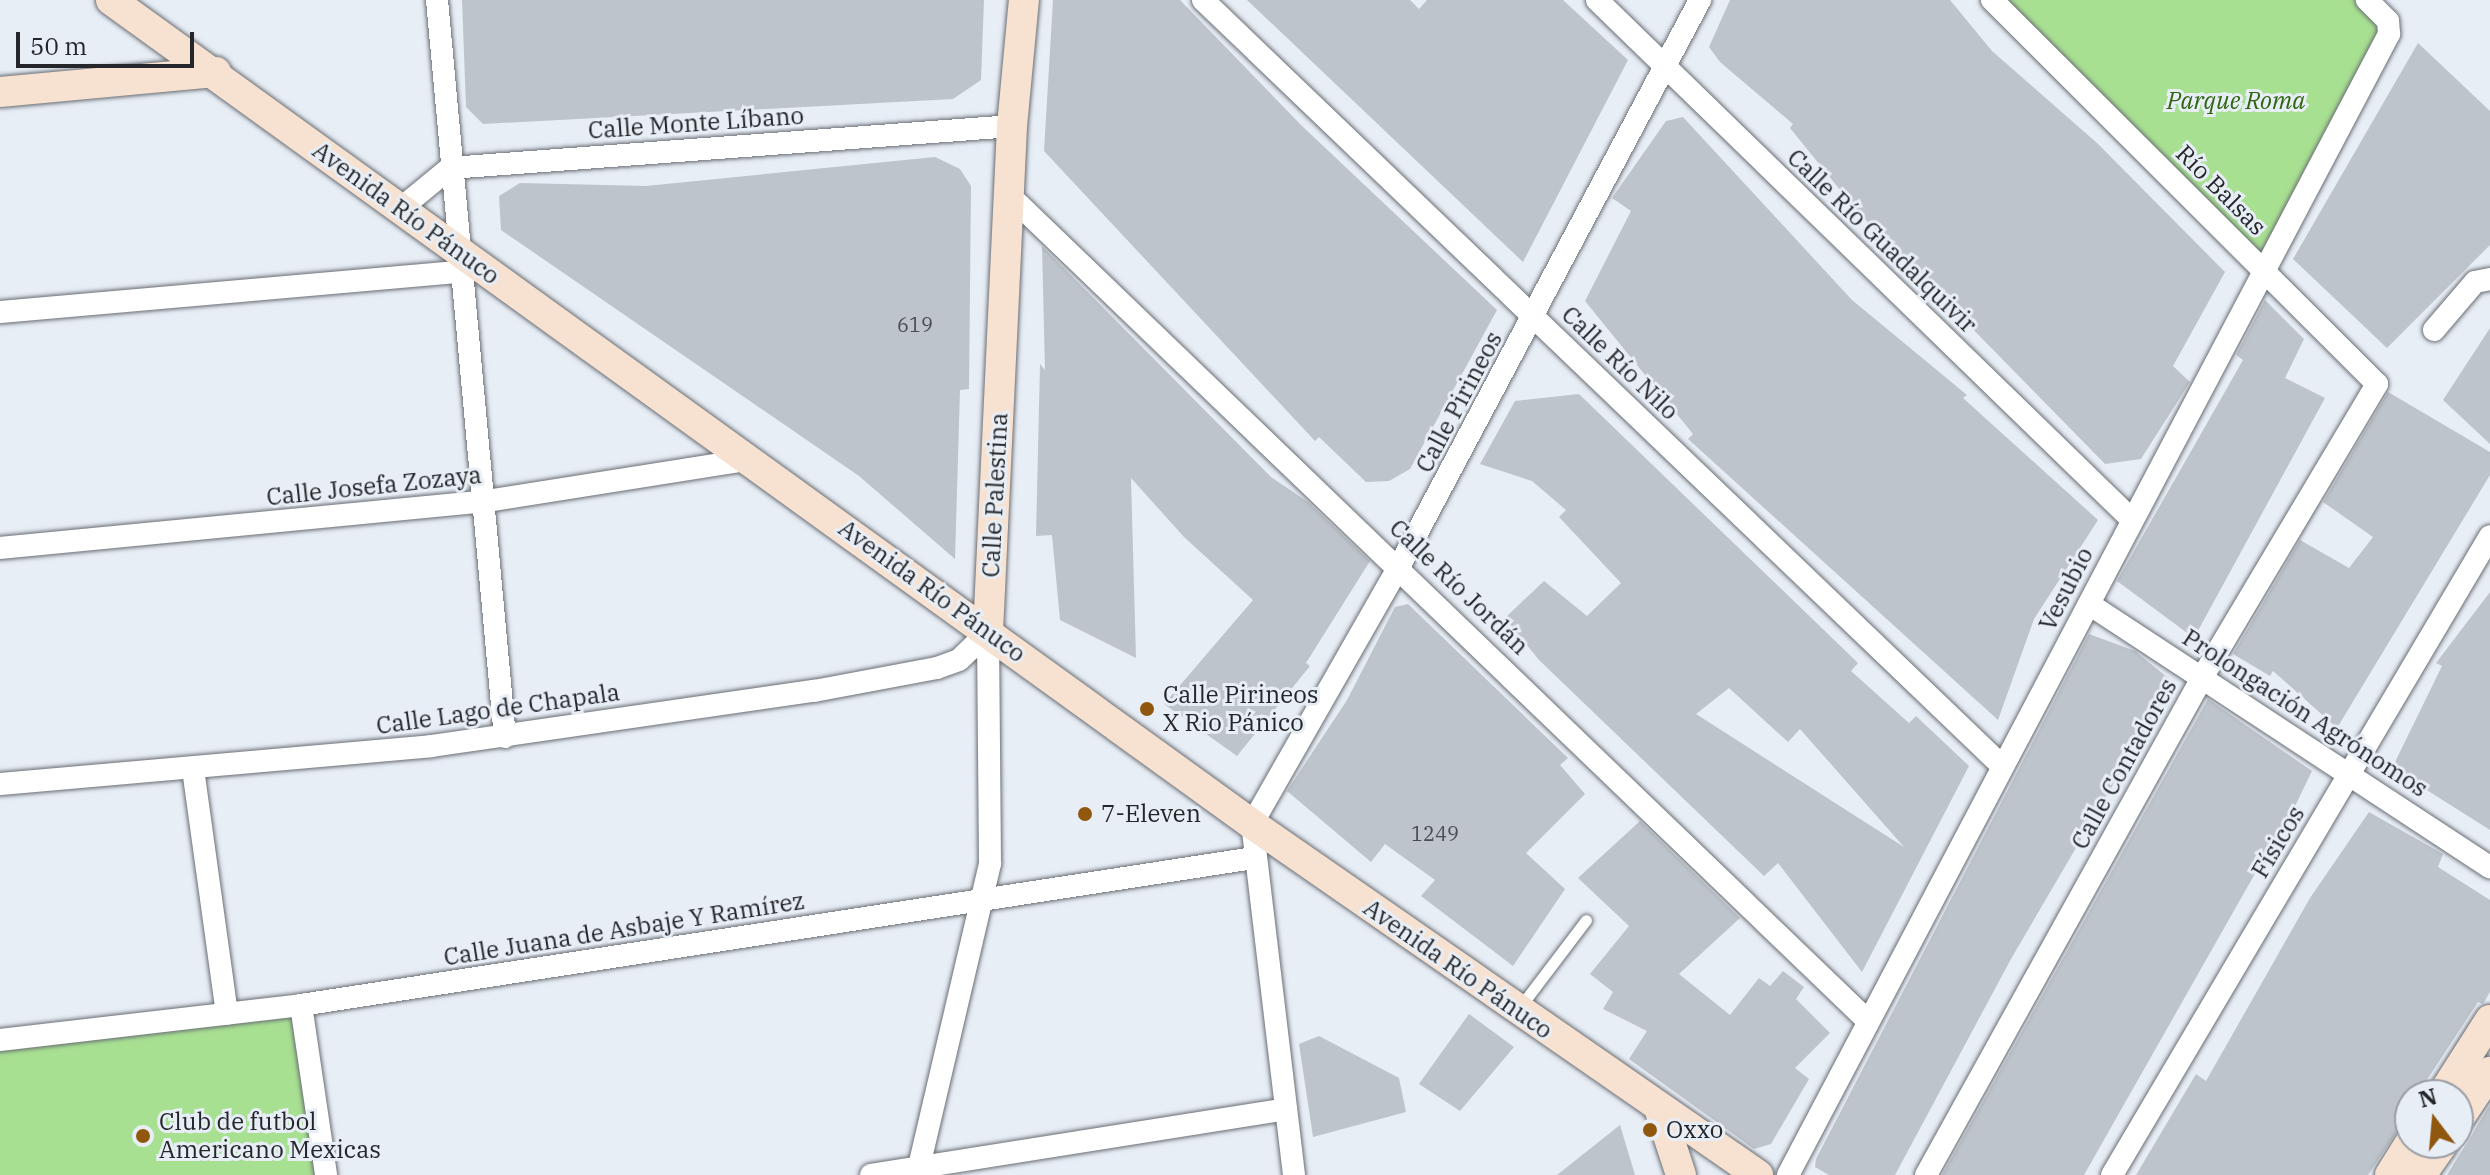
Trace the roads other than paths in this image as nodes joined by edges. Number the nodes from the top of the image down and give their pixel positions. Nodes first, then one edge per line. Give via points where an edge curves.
1 (111, 0) edge
2 (437, 0) edge
3 (1024, 0) edge
4 (1203, 0) edge
5 (1597, 0) edge
6 (1700, 0) edge
7 (1992, 0) edge
8 (2367, 0) edge
9 (1667, 67) junction
10 (216, 72) junction
11 (0, 92) edge
12 (1012, 126) junction
13 (450, 168) junction
14 (1009, 195) junction
15 (400, 209) junction
16 (460, 263) junction
17 (2261, 267) junction
18 (2490, 279) edge
19 (0, 312) edge
20 (1535, 316) junction
21 (2434, 330) dead end
22 (2377, 384) joint
23 (752, 459) junction
24 (481, 502) junction
25 (2131, 519) junction
26 (2490, 536) edge
27 (0, 548) edge
28 (1400, 565) junction
29 (2089, 604) junction
30 (988, 632) junction
31 (2203, 676) junction
32 (505, 737) junction
33 (2000, 764) junction
34 (193, 769) junction
35 (2349, 772) junction
36 (0, 784) edge
37 (1252, 824) junction
38 (1254, 858) junction
39 (2490, 867) edge
40 (984, 900) junction
41 (1586, 920) dead end
42 (301, 1005) junction
43 (1518, 1011) junction
44 (227, 1014) junction
45 (2490, 1020) edge
46 (1868, 1021) junction
47 (0, 1040) edge
48 (2490, 1072) edge
49 (2452, 1079) edge
50 (2474, 1096) edge
51 (1282, 1110) junction
52 (1660, 1111) junction
53 (919, 1171) edge
54 (326, 1175) edge
55 (871, 1175) edge
56 (1294, 1175) edge
57 (1681, 1175) edge
58 (1758, 1175) edge
59 (1788, 1175) edge
60 (1926, 1175) edge
61 (2112, 1175) edge

1 - 10 street, Avenida Río Pánuco
2 - 13 street
3 - 12 street, Calle Palestina
4 - 20 street, Calle Río Nilo
5 - 9 street, Calle Río Guadalquivir
6 - 9 street, Calle Pirineos
7 - 17 street, Río Balsas
8 - 17 street, Vesubio via 2390,28
9 - 20 street, Calle Pirineos
9 - 25 street, Calle Río Guadalquivir
10 - 11 street
10 - 15 street, Avenida Río Pánuco
12 - 13 street, Calle Monte Líbano
12 - 14 street, Calle Palestina
13 - 15 street
13 - 16 street
14 - 28 street, Calle Río Jordán
14 - 30 street, Calle Palestina
15 - 16 street, Avenida Río Pánuco
16 - 19 street
16 - 23 street, Avenida Río Pánuco
16 - 24 street
17 - 22 street, Río Balsas
17 - 25 street, Vesubio
18 - 21 street via 2475,282
20 - 28 street, Calle Pirineos
20 - 33 street, Calle Río Nilo
22 - 31 street, Calle Contadores
23 - 24 street, Calle Josefa Zozaya
23 - 30 street, Avenida Río Pánuco
24 - 27 street, Calle Josefa Zozaya
24 - 32 street
25 - 29 street, Vesubio
26 - 35 street, Físicos
28 - 37 street, Calle Pirineos
28 - 46 street, Calle Río Jordán
29 - 31 street, Prolongación Agrónomos
29 - 33 street, Vesubio
30 - 32 street, Calle Lago de Chapala via 959,660 917,673
30 - 37 street, Avenida Río Pánuco
30 - 40 street, Calle Palestina via 991,817
31 - 35 street, Prolongación Agrónomos
31 - 60 street, Calle Contadores
32 - 34 street, Calle Lago de Chapala
33 - 46 street, Vesubio
34 - 36 street, Calle Lago de Chapala
34 - 44 street
35 - 39 street, Prolongación Agrónomos
35 - 61 street, Físicos
37 - 38 street
37 - 43 street, Avenida Río Pánuco
38 - 40 street, Calle Juana de Asbaje Y Ramírez
38 - 51 street
40 - 42 street, Calle Juana de Asbaje Y Ramírez
40 - 53 street, Calle Palestina
41 - 43 lane
42 - 44 street, Calle Juana de Asbaje Y Ramírez
42 - 54 street
43 - 52 street, Avenida Río Pánuco
44 - 47 street, Calle Juana de Asbaje Y Ramírez
45 - 49 street
46 - 59 street, Vesubio
48 - 50 street
51 - 53 street
51 - 56 street
52 - 57 street
52 - 58 street, Avenida Río Pánuco
53 - 55 street

